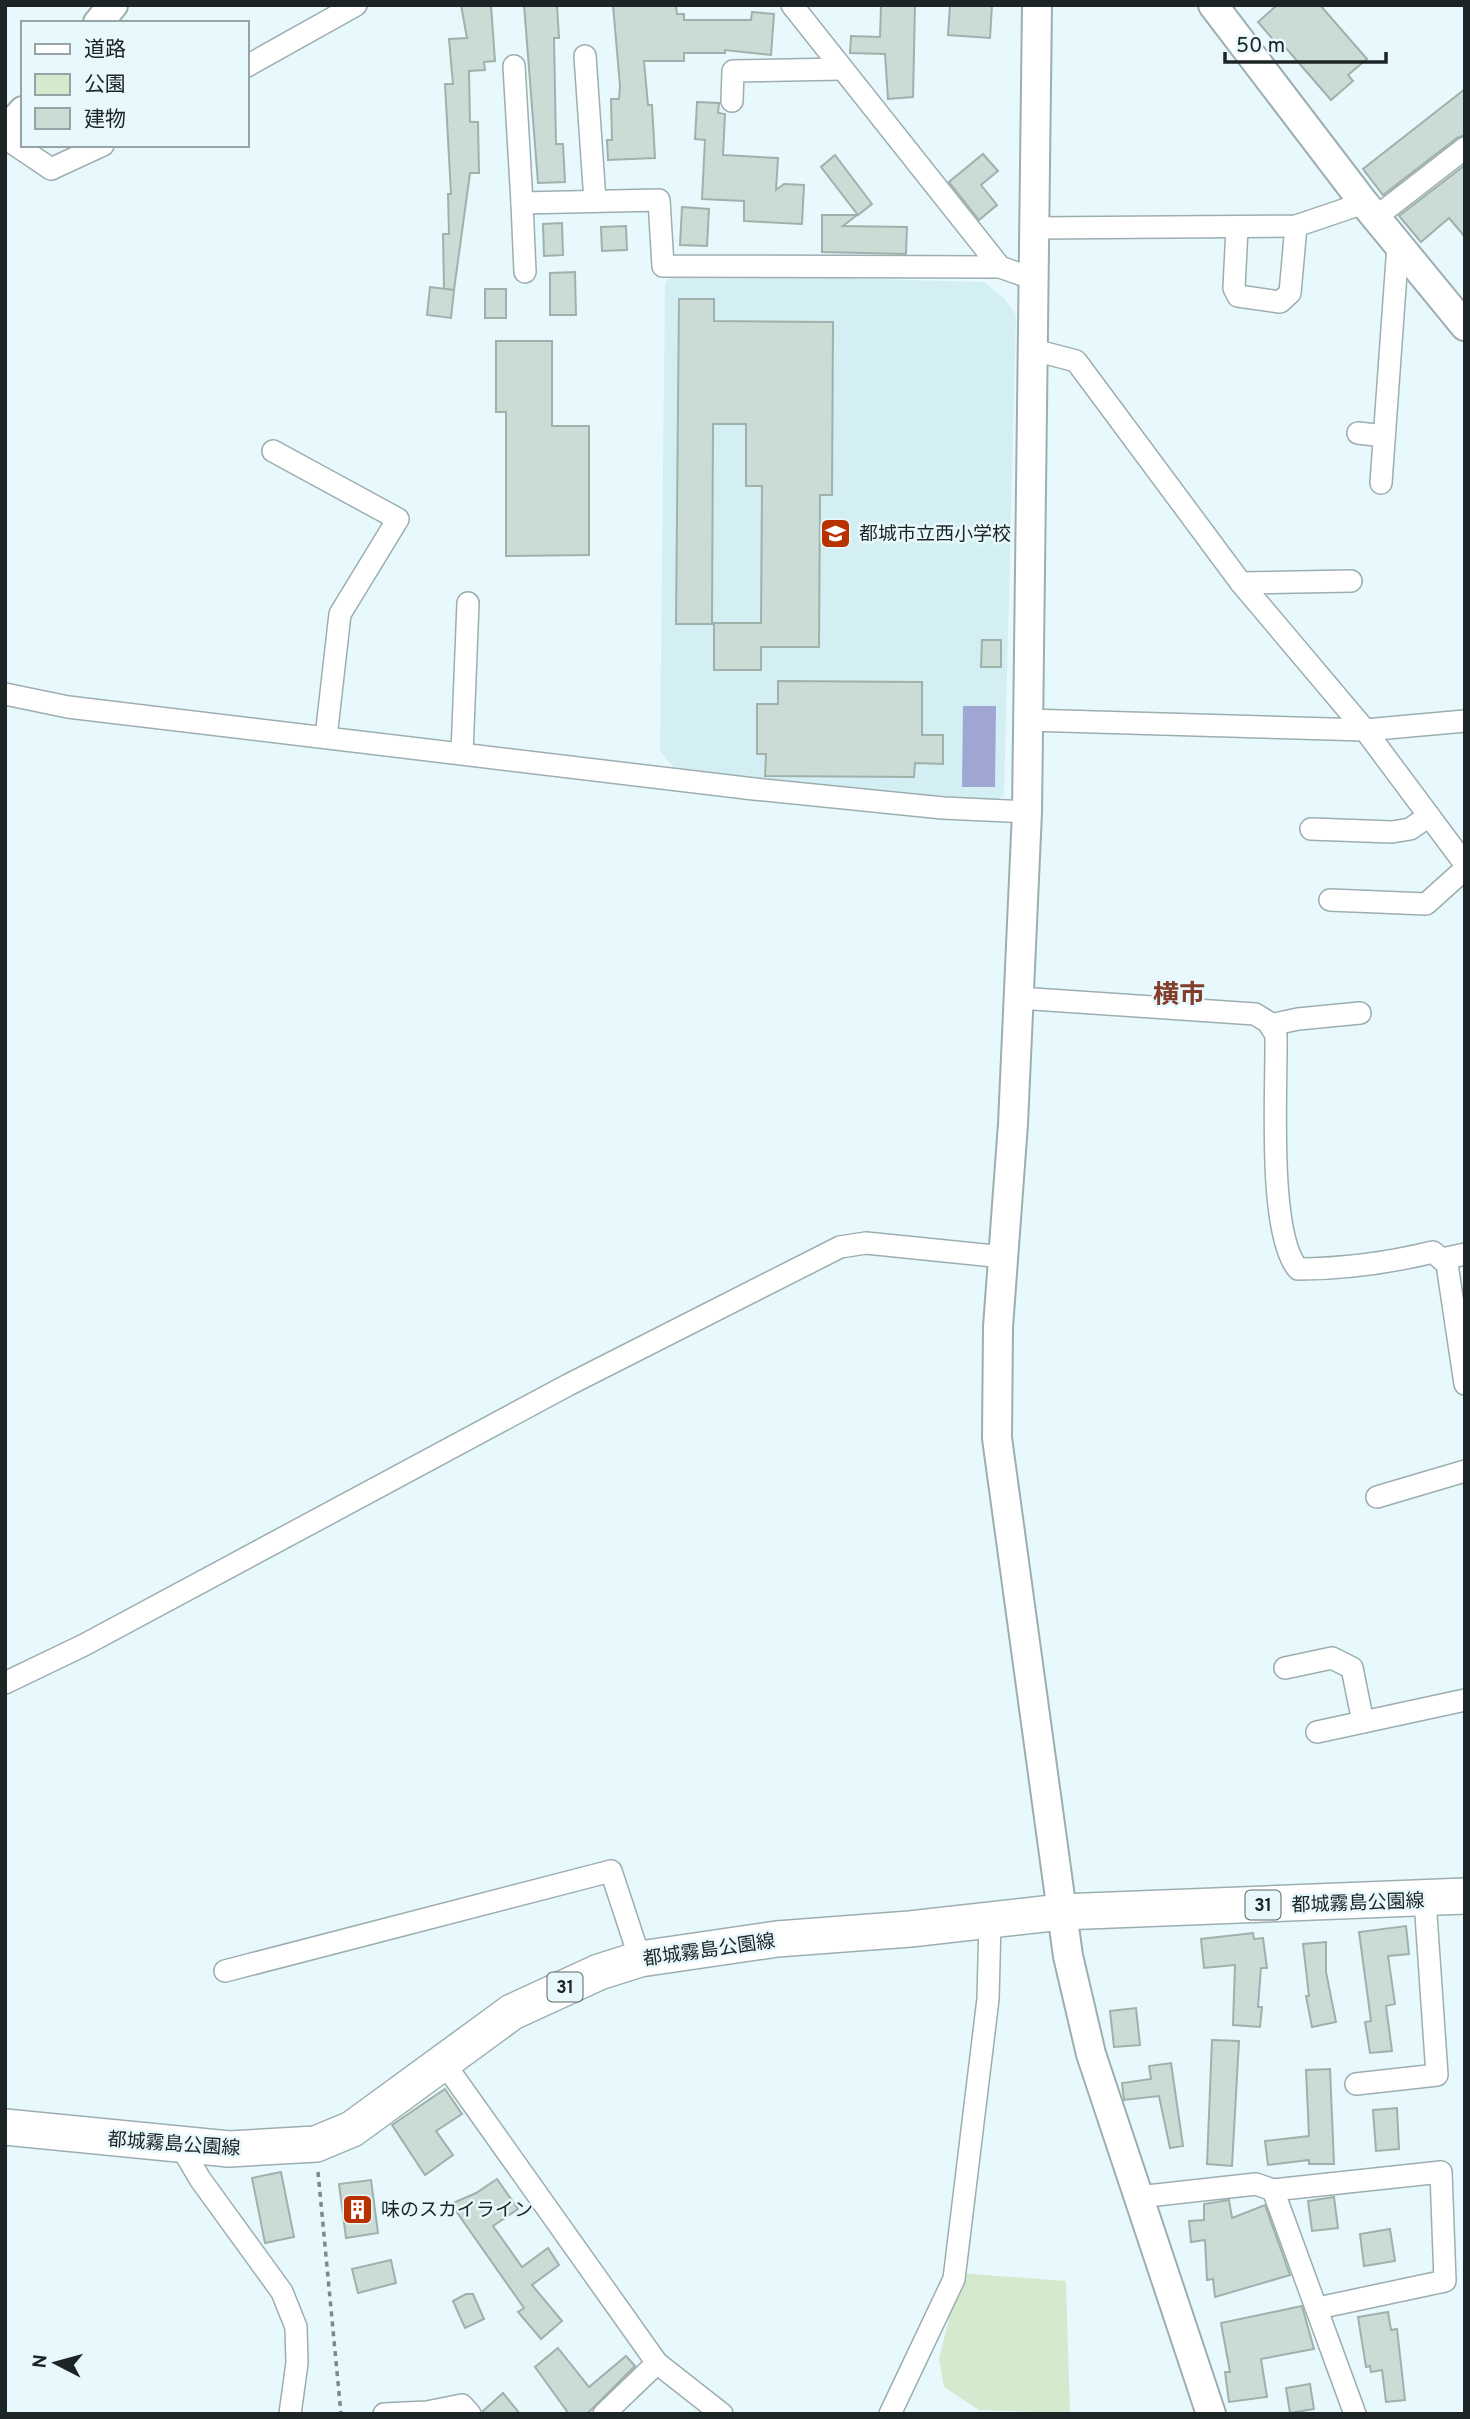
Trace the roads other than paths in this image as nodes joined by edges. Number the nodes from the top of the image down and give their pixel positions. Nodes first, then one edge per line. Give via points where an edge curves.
1 (113, 5) edge
2 (356, 5) edge
3 (792, 5) edge
4 (1037, 5) edge
5 (1213, 5) edge
6 (100, 21) edge
7 (585, 56) dead end
8 (248, 65) edge
9 (514, 66) dead end
10 (842, 69) junction
11 (732, 102) dead end
12 (21, 113) edge
13 (5, 131) edge
14 (5, 138) edge
15 (99, 147) edge
16 (1465, 148) edge
17 (595, 201) junction
18 (522, 203) junction
19 (1370, 210) junction
20 (1296, 226) junction
21 (1035, 228) junction
22 (1237, 228) junction
23 (1398, 245) junction
24 (1000, 267) junction
25 (525, 272) dead end
26 (1034, 279) junction
27 (1465, 326) edge
28 (1034, 351) junction
29 (1359, 433) dead end
30 (1384, 436) junction
31 (273, 451) dead end
32 (1381, 483) dead end
33 (1351, 581) dead end
34 (1241, 583) junction
35 (468, 603) dead end
36 (5, 694) edge
37 (1028, 720) junction
38 (1465, 721) edge
39 (1365, 730) junction
40 (326, 737) junction
41 (461, 753) junction
42 (1027, 812) junction
43 (1429, 816) junction
44 (1311, 829) dead end
45 (1465, 864) edge
46 (1465, 869) edge
47 (1330, 900) dead end
48 (1019, 998) junction
49 (1360, 1013) dead end
50 (1270, 1025) junction
51 (1465, 1254) edge
52 (1004, 1257) junction
53 (1442, 1259) junction
54 (1461, 1334) edge
55 (1465, 1384) edge
56 (1465, 1471) edge
57 (1377, 1497) dead end
58 (1285, 1668) dead end
59 (5, 1683) edge
60 (1465, 1700) edge
61 (1363, 1722) junction
62 (1317, 1732) dead end
63 (1465, 1896) edge
64 (1425, 1900) junction
65 (1061, 1912) junction
66 (990, 1922) junction
67 (640, 1959) junction
68 (225, 1971) dead end
69 (444, 2063) junction
70 (1356, 2084) dead end
71 (5, 2127) edge
72 (180, 2145) junction
73 (1273, 2190) junction
74 (1138, 2197) junction
75 (1318, 2308) junction
76 (657, 2363) junction
77 (290, 2414) edge
78 (384, 2414) edge
79 (470, 2414) edge
80 (604, 2414) edge
81 (722, 2414) edge
82 (890, 2414) edge
83 (1211, 2414) edge
84 (1355, 2414) edge

1 - 6 street
2 - 8 street
3 - 10 street
4 - 21 street
5 - 19 street
7 - 17 street
9 - 18 street
10 - 11 street via 733,71
10 - 24 street
12 - 13 street
14 - 15 street via 51,169
16 - 19 street
17 - 18 street
17 - 24 street via 659,200 663,266
18 - 25 street
19 - 20 street
19 - 23 street
20 - 22 street
20 - 22 street via 1290,293 1280,302 1238,296 1234,288
21 - 22 street
21 - 26 street
23 - 27 street
23 - 30 street
24 - 26 street
26 - 28 street
28 - 34 street via 1076,361
28 - 37 street
29 - 30 street
30 - 32 street
31 - 40 street via 398,519 340,614
33 - 34 street
34 - 39 street
35 - 41 street
36 - 40 street via 68,707
37 - 39 street
37 - 42 street
38 - 39 street
39 - 43 street
40 - 41 street
41 - 42 street via 754,789
42 - 48 street
43 - 44 street via 1410,829 1392,832
43 - 45 street
46 - 47 street via 1426,904
48 - 50 street via 1255,1014
48 - 52 street
49 - 50 street
50 - 53 street via 1276,1035 1278,1202 1292,1262 1298,1269 1342,1269 1433,1252
51 - 53 street
52 - 59 street via 866,1243 840,1247 556,1391
52 - 65 street via 997,1438
53 - 54 street via 1447,1264
54 - 55 street
56 - 57 street
58 - 61 street via 1332,1658 1352,1668
60 - 61 street
61 - 62 street
63 - 64 main road, 都城霧島公園線 / 31
64 - 65 main road, 都城霧島公園線 / 31
64 - 70 street via 1437,2075
65 - 66 main road, 都城霧島公園線 / 31
65 - 74 street via 1091,2053
66 - 67 main road, 都城霧島公園線 / 31 via 777,1939
66 - 82 street via 988,1998 954,2278
67 - 68 street via 611,1871
67 - 69 main road, 都城霧島公園線 / 31 via 599,1972 512,2012
69 - 72 main road, 都城霧島公園線 / 31 via 352,2129 316,2144 229,2149
69 - 76 street
71 - 72 main road, 都城霧島公園線 / 31
72 - 77 street via 282,2292 296,2327
73 - 74 street via 1256,2184
73 - 75 street
73 - 75 street via 1441,2172 1445,2281
74 - 83 street
75 - 84 street
76 - 80 street
76 - 81 street
78 - 79 street via 461,2405

